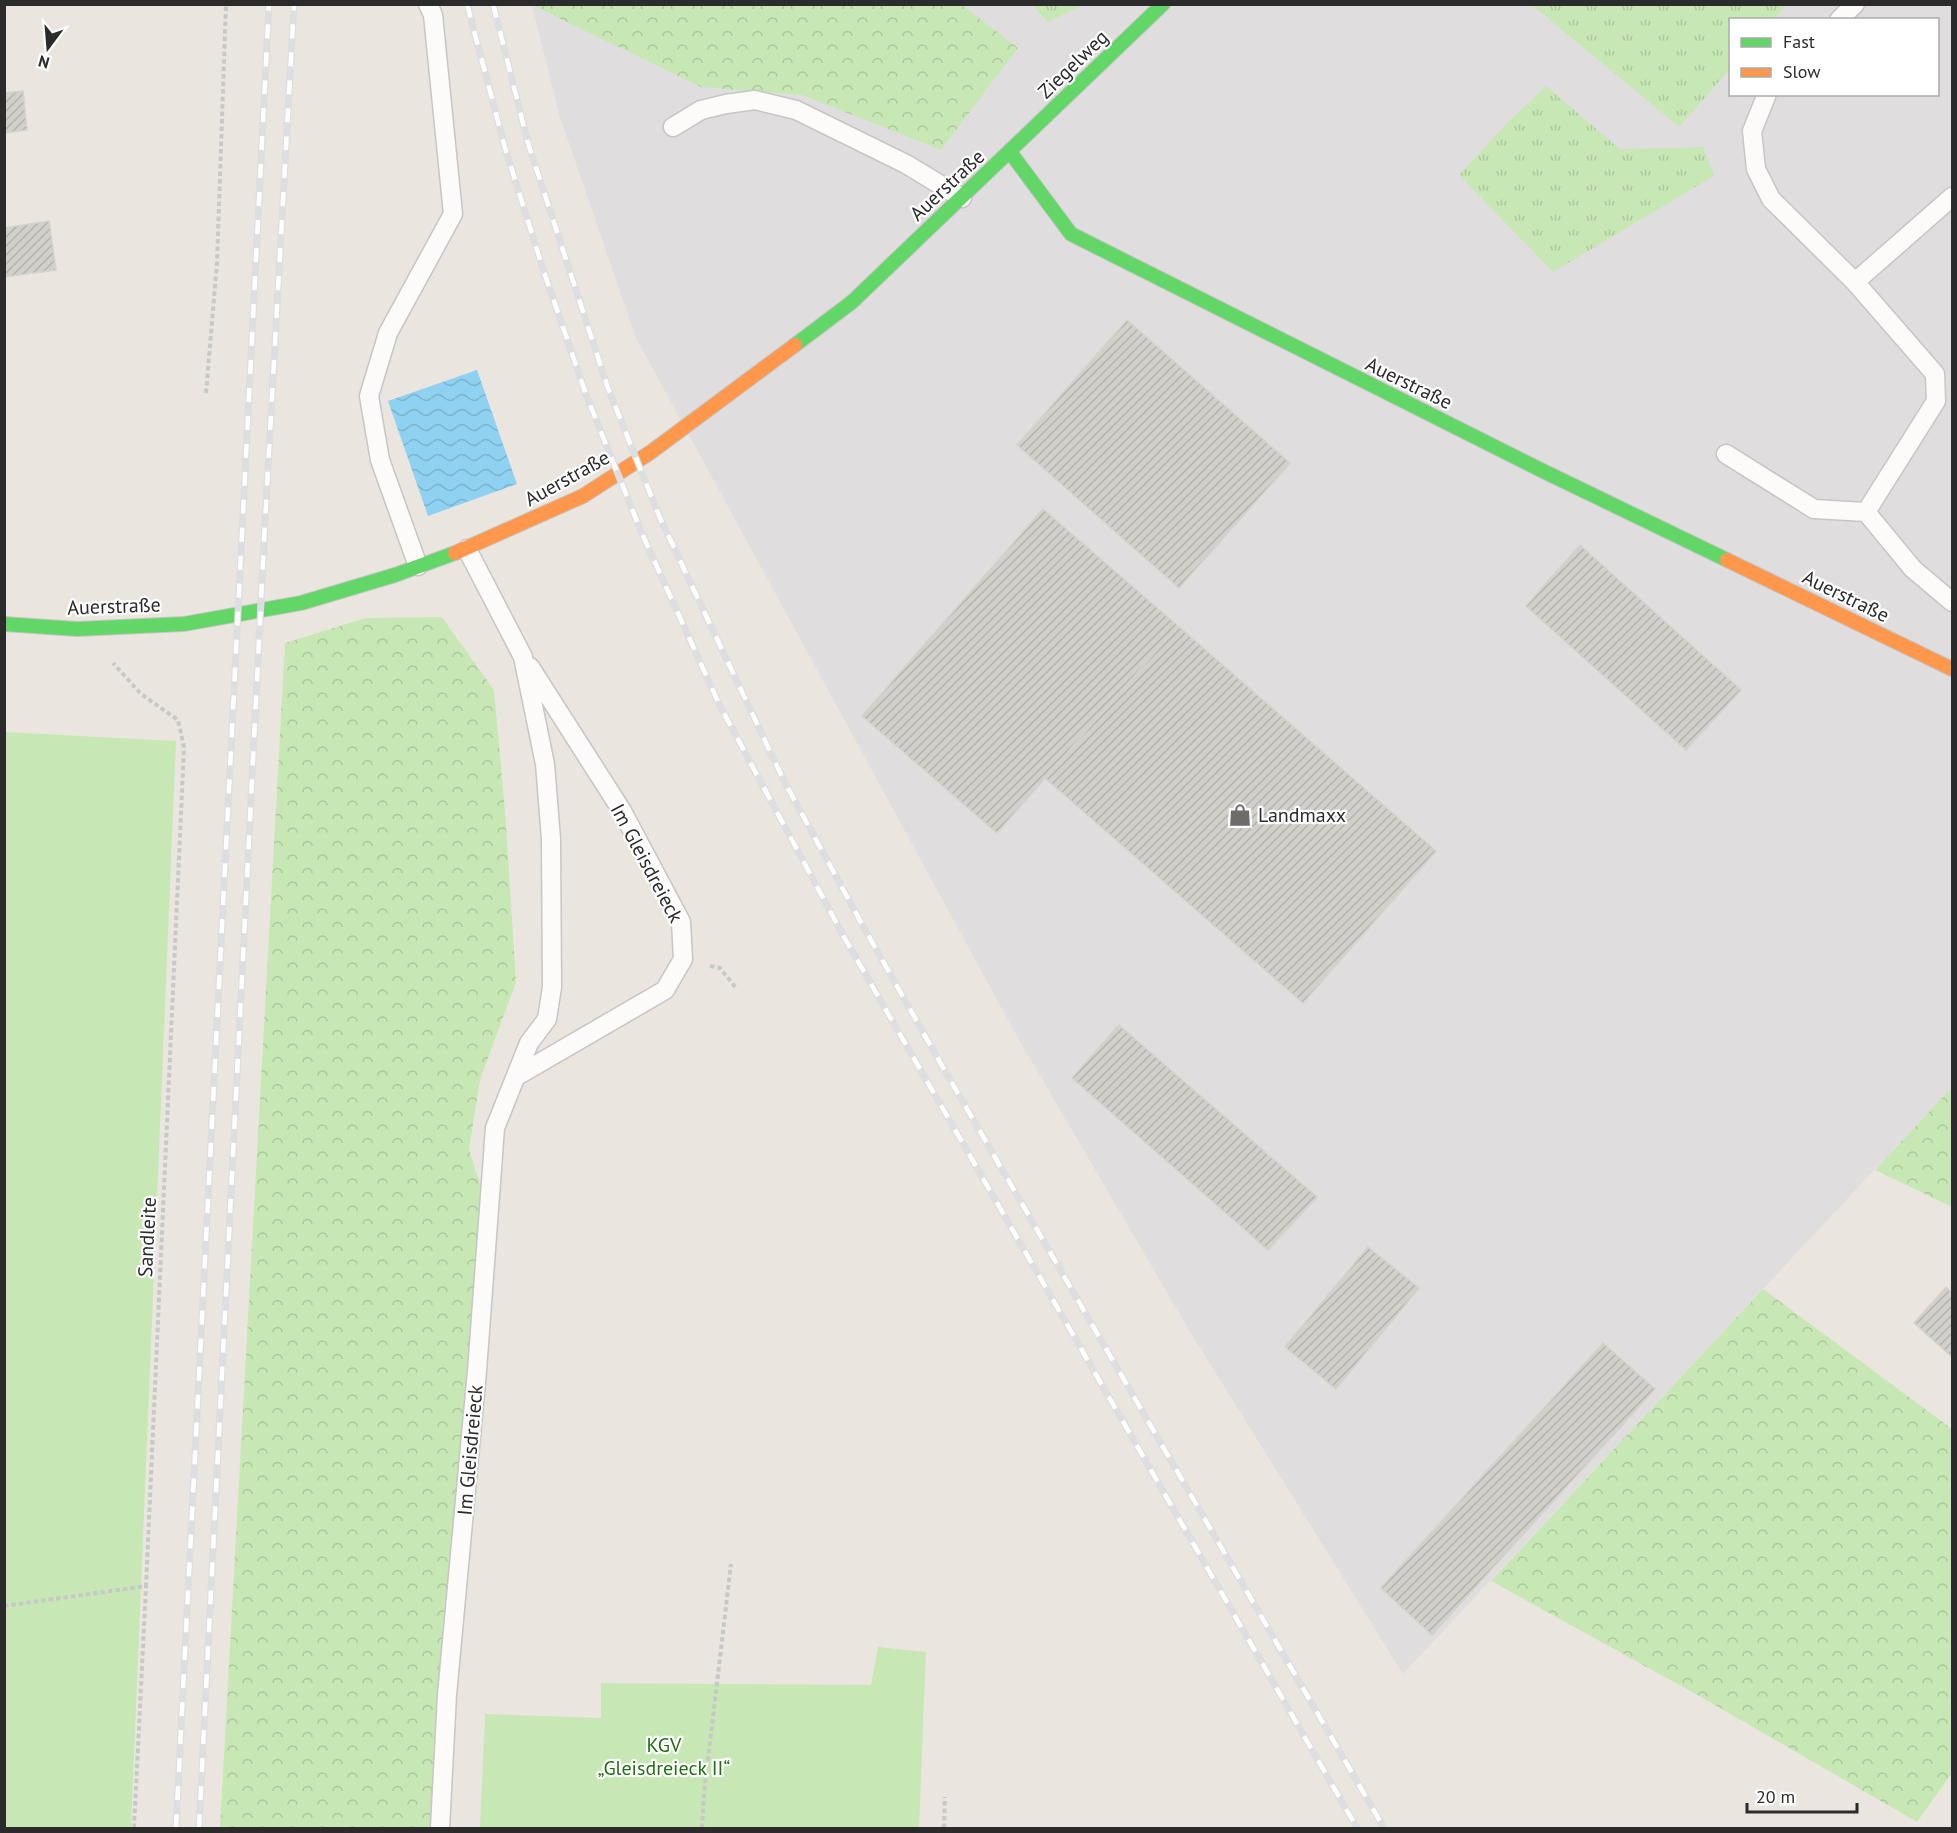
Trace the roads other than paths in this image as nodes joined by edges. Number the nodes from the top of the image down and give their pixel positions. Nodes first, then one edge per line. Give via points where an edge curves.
1 (428, 4) edge
2 (1163, 4) edge
3 (1855, 4) edge
4 (1841, 18) edge
5 (1766, 96) edge
6 (673, 127) dead end
7 (1010, 152) junction
8 (1953, 197) edge
9 (962, 198) junction
10 (1855, 282) junction
11 (1726, 454) dead end
12 (1866, 512) junction
13 (467, 549) junction
14 (418, 566) junction
15 (1953, 602) edge
16 (4, 624) edge
17 (524, 657) junction
18 (1953, 669) edge
19 (517, 1076) junction
20 (440, 1828) edge

1 - 14 lane via 433,15 453,214 388,333 369,396 380,460
2 - 7 street, Ziegelweg
3 - 4 lane
5 - 10 lane via 1752,131 1756,169 1771,199
6 - 9 lane via 701,110 755,100 796,110 906,164
7 - 9 street, Auerstraße
7 - 18 street, Auerstraße via 1071,234 1533,466
8 - 10 lane
9 - 13 street, Auerstraße via 852,302 661,445 583,496
10 - 12 lane via 1935,374 1936,401
11 - 12 lane via 1814,509
12 - 15 lane via 1913,569
13 - 14 street, Auerstraße
13 - 17 lane, Im Gleisdreieck
14 - 16 street, Auerstraße via 301,603 184,624 88,628
17 - 19 lane, Im Gleisdreieck via 545,764 552,987 548,1019 529,1042
17 - 19 lane, Im Gleisdreieck via 622,812 681,921 683,959 665,990
19 - 20 lane, Im Gleisdreieck via 495,1128 447,1695

